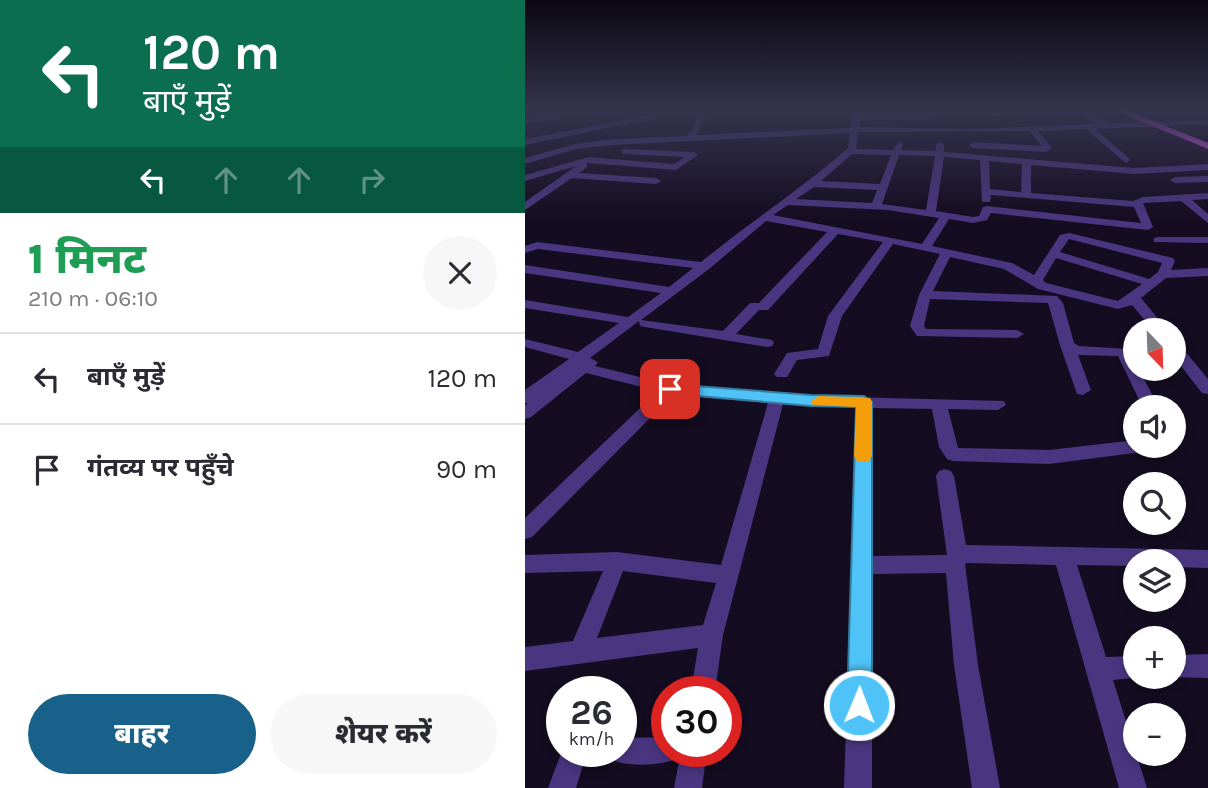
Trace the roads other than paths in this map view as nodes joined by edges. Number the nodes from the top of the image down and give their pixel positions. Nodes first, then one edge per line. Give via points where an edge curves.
1 (558, 148) edge
2 (585, 148) edge
3 (603, 148) edge
4 (630, 148) edge
5 (898, 148) edge
6 (939, 148) edge
7 (1015, 148) edge
8 (1019, 148) joint
9 (1048, 148) edge
10 (1112, 148) edge
11 (850, 150) joint
12 (560, 151) junction
13 (897, 153) junction
14 (940, 155) junction
15 (527, 159) edge
16 (984, 159) junction
17 (589, 160) junction
18 (1126, 160) dead end
19 (1025, 163) junction
20 (1208, 167) edge
21 (569, 175) junction
22 (525, 178) edge
23 (1208, 179) edge
24 (1161, 180) dead end
25 (656, 181) dead end
26 (812, 184) junction
27 (883, 187) junction
28 (552, 188) junction
29 (525, 189) edge
30 (985, 192) junction
31 (1026, 195) junction
32 (1183, 197) junction
33 (1208, 197) edge
34 (788, 202) junction
35 (1138, 204) junction
36 (525, 207) edge
37 (876, 207) junction
38 (987, 209) junction
39 (930, 214) junction
40 (946, 216) junction
41 (770, 217) junction
42 (1208, 220) edge
43 (1148, 227) junction
44 (835, 230) junction
45 (890, 240) junction
46 (1159, 240) junction
47 (1208, 240) edge
48 (925, 247) junction
49 (525, 250) edge
50 (947, 252) junction
51 (1054, 254) junction
52 (1170, 261) junction
53 (705, 266) junction
54 (525, 269) edge
55 (1163, 274) junction
56 (1206, 275) edge
57 (1036, 281) junction
58 (1151, 283) junction
59 (673, 291) junction
60 (925, 295) junction
61 (1133, 297) junction
62 (525, 304) edge
63 (1150, 318) edge
64 (629, 321) junction
65 (645, 323) junction
66 (1017, 334) dead end
67 (726, 336) junction
68 (767, 342) dead end
69 (525, 343) edge
70 (1067, 345) junction
71 (581, 362) junction
72 (1187, 363) edge
73 (782, 374) dead end
74 (670, 389) junction
75 (1208, 389) edge
76 (1083, 390) dead end
77 (1144, 395) edge
78 (777, 398) junction
79 (525, 402) edge
80 (864, 402) junction
81 (939, 404) junction
82 (998, 405) dead end
83 (1123, 448) edge
84 (945, 476) dead end
85 (525, 531) edge
86 (1063, 556) junction
87 (1208, 559) edge
88 (617, 561) junction
89 (957, 561) junction
90 (525, 564) edge
91 (862, 565) junction
92 (729, 575) junction
93 (712, 635) junction
94 (580, 652) junction
95 (525, 659) edge
96 (1208, 666) edge
97 (1186, 667) edge
98 (1123, 668) edge
99 (1097, 669) junction
100 (705, 676) edge
101 (569, 767) edge
102 (691, 767) edge
103 (562, 788) edge
104 (688, 788) edge
105 (858, 788) edge
106 (986, 788) edge
107 (1133, 788) edge

1 - 12 street
2 - 12 street
3 - 17 street
4 - 17 street via 694,155 676,167
5 - 13 street
6 - 14 street
7 - 8 street
8 - 9 street
10 - 18 street
11 - 13 street
11 - 26 street
12 - 15 street
13 - 14 street
13 - 27 street
14 - 16 street
14 - 39 street
16 - 19 street
16 - 30 street
17 - 21 street
17 - 22 street
19 - 20 street via 1134,171
19 - 31 street
21 - 25 street
21 - 28 street
23 - 24 street
26 - 27 street
26 - 34 street
27 - 37 street
28 - 29 street
28 - 36 street
30 - 31 street
30 - 38 street
31 - 35 street
32 - 33 street
32 - 35 street
32 - 42 street
34 - 37 street
34 - 41 street
35 - 43 street
37 - 39 street
38 - 40 street via 980,219
38 - 43 street
39 - 40 street
40 - 48 street
41 - 44 street
41 - 53 street
41 - 65 street via 697,285
43 - 46 street
44 - 45 street
44 - 67 street
45 - 48 street
45 - 73 street via 835,316 826,349 792,356
46 - 47 street
46 - 52 street
48 - 50 street
49 - 53 street via 537,246
50 - 57 street via 1008,266
50 - 60 street
51 - 52 street via 1064,237 1077,236
51 - 57 street
51 - 58 street
52 - 55 street
53 - 59 street
54 - 59 street
55 - 56 street
55 - 58 street
57 - 61 street via 1111,305 1125,304
58 - 61 street
59 - 64 street
60 - 66 street via 917,326 922,333
60 - 70 street via 1052,299
61 - 63 street
62 - 64 street
64 - 71 street
65 - 67 street
65 - 71 street
67 - 68 street
69 - 71 street
70 - 76 street
70 - 77 street via 1076,350 1123,352
71 - 74 street
71 - 79 street
72 - 75 street
74 - 78 street
74 - 85 street
78 - 80 street
78 - 92 street
80 - 81 street
80 - 91 street
81 - 82 street
81 - 83 street via 953,454 1049,457
84 - 89 street
86 - 87 street
86 - 89 street via 964,554
86 - 99 street
88 - 90 street
88 - 92 street
88 - 94 street
89 - 91 street
89 - 106 street via 966,665
91 - 105 street
92 - 93 street
93 - 94 street
93 - 100 street
94 - 95 street
96 - 97 street
98 - 99 street
99 - 107 street
101 - 103 street
102 - 104 street

